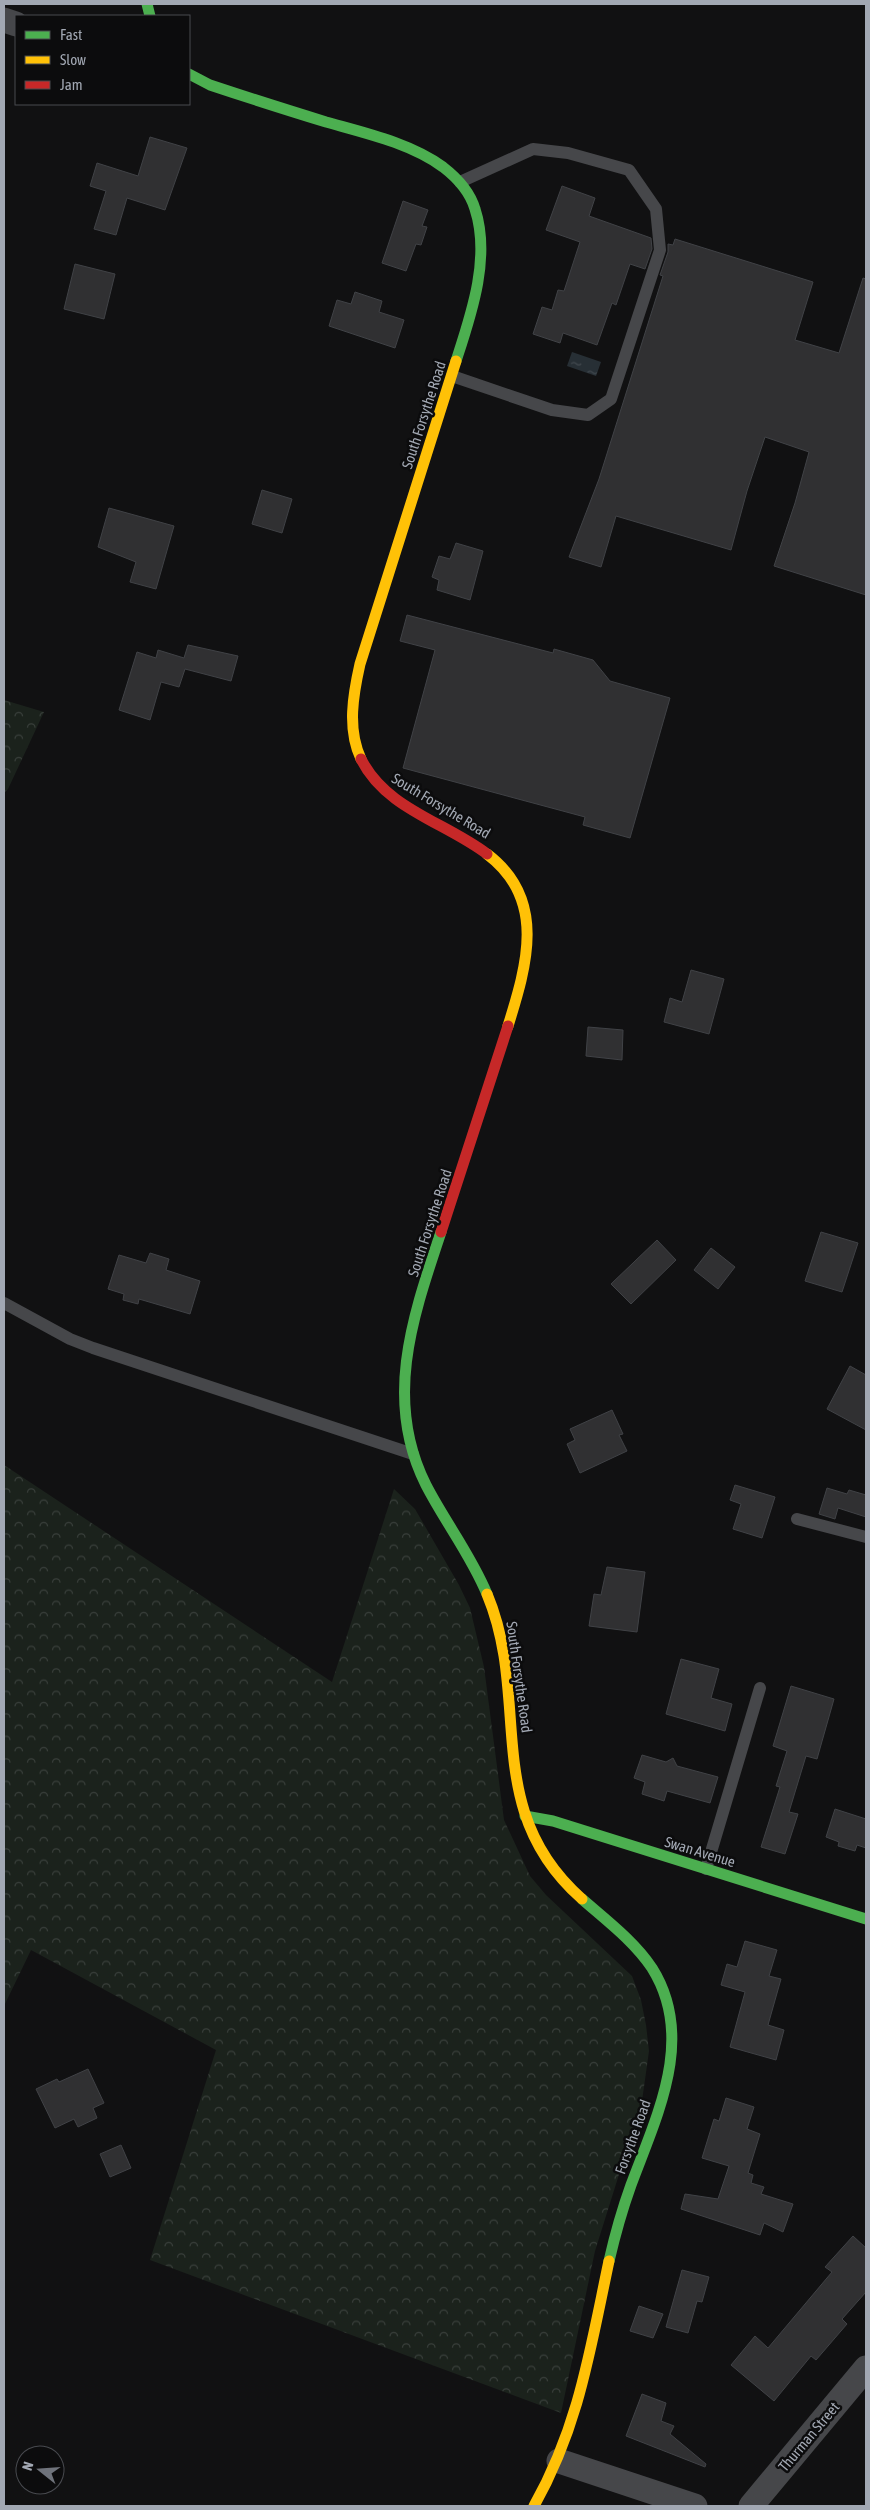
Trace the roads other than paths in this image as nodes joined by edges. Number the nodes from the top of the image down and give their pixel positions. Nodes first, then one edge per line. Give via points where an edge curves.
1 (190, 75) edge
2 (460, 182) junction
3 (452, 376) junction
4 (4, 1303) edge
5 (413, 1454) junction
6 (797, 1519) dead end
7 (866, 1537) edge
8 (760, 1688) dead end
9 (525, 1816) junction
10 (706, 1869) junction
11 (866, 1919) edge
12 (866, 2368) edge
13 (559, 2460) junction
14 (534, 2506) edge
15 (695, 2506) edge
16 (751, 2506) edge

1 - 2 street, South Forsythe Road via 210,85 411,149 439,164
2 - 3 street, South Forsythe Road via 478,216 482,257 472,309
2 - 3 lane via 534,149 568,153 629,170 656,208 660,250 611,399 588,415 552,410
3 - 5 street, South Forsythe Road via 362,657 354,696 353,727 363,763 382,789 402,804 478,845 506,868 525,906 528,934 521,984 428,1276 412,1338 402,1400 403,1418
4 - 5 lane via 93,1348
5 - 9 street, South Forsythe Road via 427,1486 472,1560 497,1621
6 - 7 lane
8 - 10 lane
9 - 10 street, Swan Avenue via 553,1821
9 - 13 street, Forsythe Road via 551,1866 650,1965 668,2002 673,2039 663,2097 618,2224 576,2409
10 - 11 street, Swan Avenue
12 - 16 street, Thurman Street
13 - 14 street, Forsythe Road
13 - 15 street

